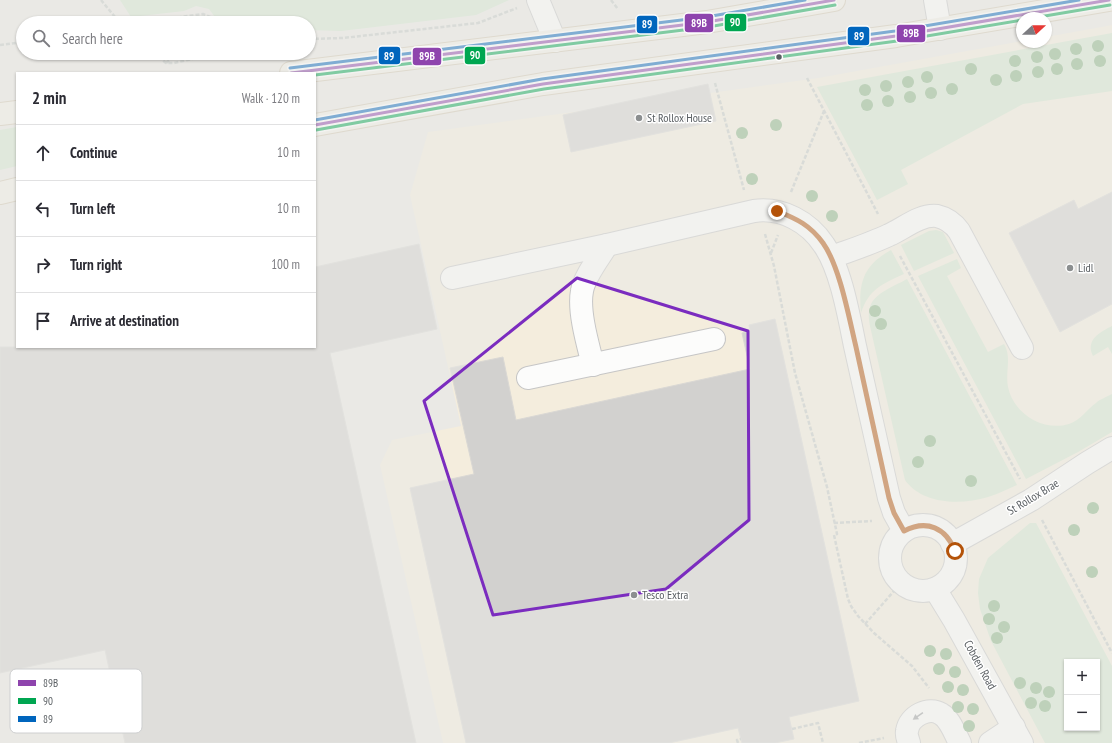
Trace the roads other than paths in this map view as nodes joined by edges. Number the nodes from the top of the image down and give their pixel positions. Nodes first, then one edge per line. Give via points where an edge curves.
1 (834, 0) edge
2 (935, 0) edge
3 (1109, 0) edge
4 (531, 3) edge
5 (940, 29) junction
6 (555, 41) junction
7 (299, 72) edge
8 (16, 112) edge
9 (0, 114) edge
10 (316, 125) edge
11 (16, 189) edge
12 (0, 193) edge
13 (607, 246) junction
14 (832, 257) junction
15 (452, 278) dead end
16 (714, 340) dead end
17 (1022, 348) dead end
18 (593, 365) junction
19 (528, 378) dead end
20 (1112, 448) edge
21 (901, 525) junction
22 (952, 544) junction
23 (935, 589) junction
24 (1018, 735) edge
25 (909, 743) edge
26 (960, 743) edge
27 (990, 743) edge

1 - 6 main road via 707,22
2 - 5 street
3 - 5 main road
4 - 6 street
5 - 10 main road via 543,84
6 - 7 main road
8 - 9 main road
11 - 12 main road
13 - 14 street via 754,211 770,210 802,222
13 - 15 street
13 - 18 street via 582,290 583,320
14 - 17 street via 890,235 930,216 946,220 954,224 959,231
14 - 21 street via 849,317 889,498
16 - 18 street
18 - 19 street
20 - 22 street, St Rollox Brae via 1031,500
21 - 22 street via 927,525 942,531
21 - 23 street via 890,560 896,577 908,588 923,591
22 - 23 street via 956,556 951,576
23 - 24 street, Cobden Road
24 - 27 street
26 -> 25 street via 946,718 933,711 923,712 911,721 907,731

